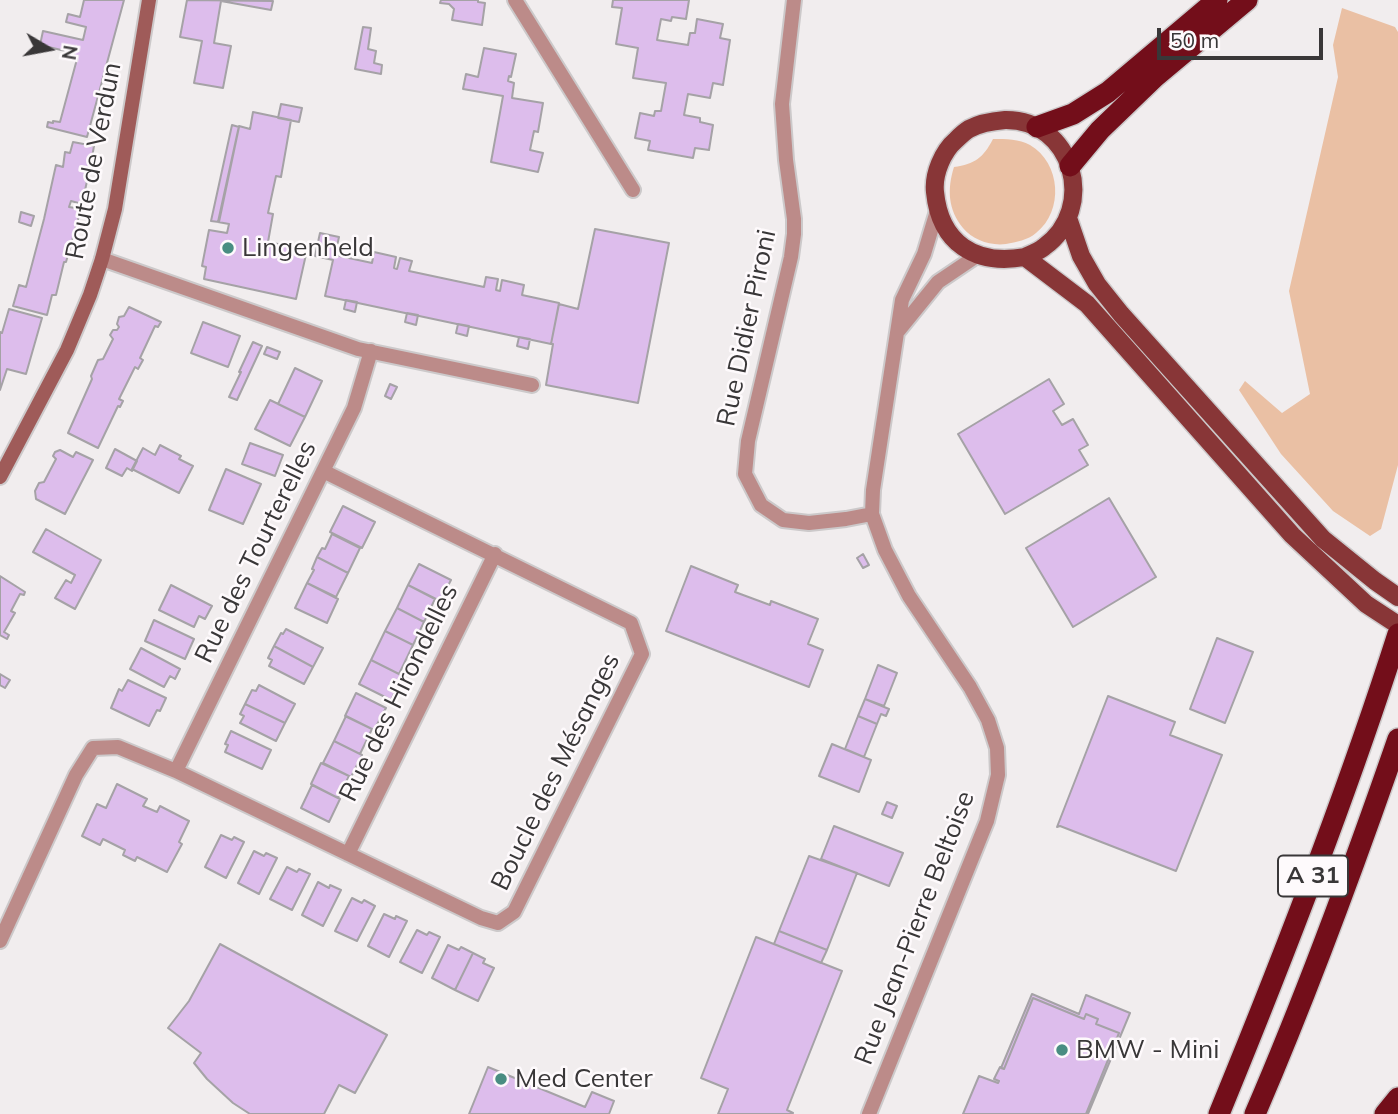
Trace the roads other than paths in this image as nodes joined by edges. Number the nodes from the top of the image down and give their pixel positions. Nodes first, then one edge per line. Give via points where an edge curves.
1 (149, 0) edge
2 (515, 0) edge
3 (794, 0) edge
4 (1217, 0) edge
5 (1247, 0) edge
6 (1037, 127) junction
7 (1070, 166) junction
8 (634, 190) dead end
9 (937, 211) junction
10 (1068, 218) junction
11 (978, 255) junction
12 (1025, 257) junction
13 (102, 259) junction
14 (898, 331) junction
15 (371, 351) junction
16 (532, 385) dead end
17 (2, 470) edge
18 (323, 471) junction
19 (872, 513) junction
20 (495, 554) junction
21 (1398, 597) edge
22 (1398, 625) edge
23 (1398, 634) edge
24 (1398, 739) edge
25 (176, 771) junction
26 (348, 854) junction
27 (0, 941) edge
28 (1398, 1098) edge
29 (869, 1114) edge
30 (1219, 1114) edge
31 (1255, 1114) edge
32 (1385, 1114) edge

1 - 13 main road, Route de Verdun via 115,209
2 - 8 street
3 - 19 street, Rue Didier Pironi via 782,104 794,234 748,441 745,474 761,505 783,520 809,523
4 - 6 highway via 1108,92 1073,114
5 - 7 highway via 1155,77
6 - 7 main road via 1062,150
6 - 9 main road via 1014,120 991,121 969,129 951,144 939,164 934,187
7 - 10 main road via 1074,192
9 - 11 main road via 953,238
9 - 14 street, Rue Jean-Pierre Beltoise via 924,254 902,300
10 - 12 main road via 1058,235
10 - 21 main road via 1081,256 1121,314 1300,516
11 - 12 main road via 1002,260
11 - 14 street via 938,282
12 - 22 main road via 1087,304 1292,535 1353,593
13 - 15 street
13 - 17 main road, Route de Verdun via 67,350
14 - 19 street, Rue Jean-Pierre Beltoise
15 - 16 street
15 - 18 street, Rue des Tourterelles via 354,408
18 - 20 street, Boucle des Mésanges
18 - 25 street, Rue des Tourterelles
19 - 29 street, Rue Jean-Pierre Beltoise via 909,596 988,720 997,748 998,775 987,821
20 - 26 street, Rue des Hirondelles
20 - 26 street, Boucle des Mésanges via 631,623 642,654 514,912 498,923
23 - 30 highway, A 31 via 1309,887
24 - 31 highway, A 31 via 1344,892
25 - 26 street, Boucle des Mésanges
25 - 27 street, Boucle des Mésanges via 118,747 93,748 76,775
28 - 32 highway

